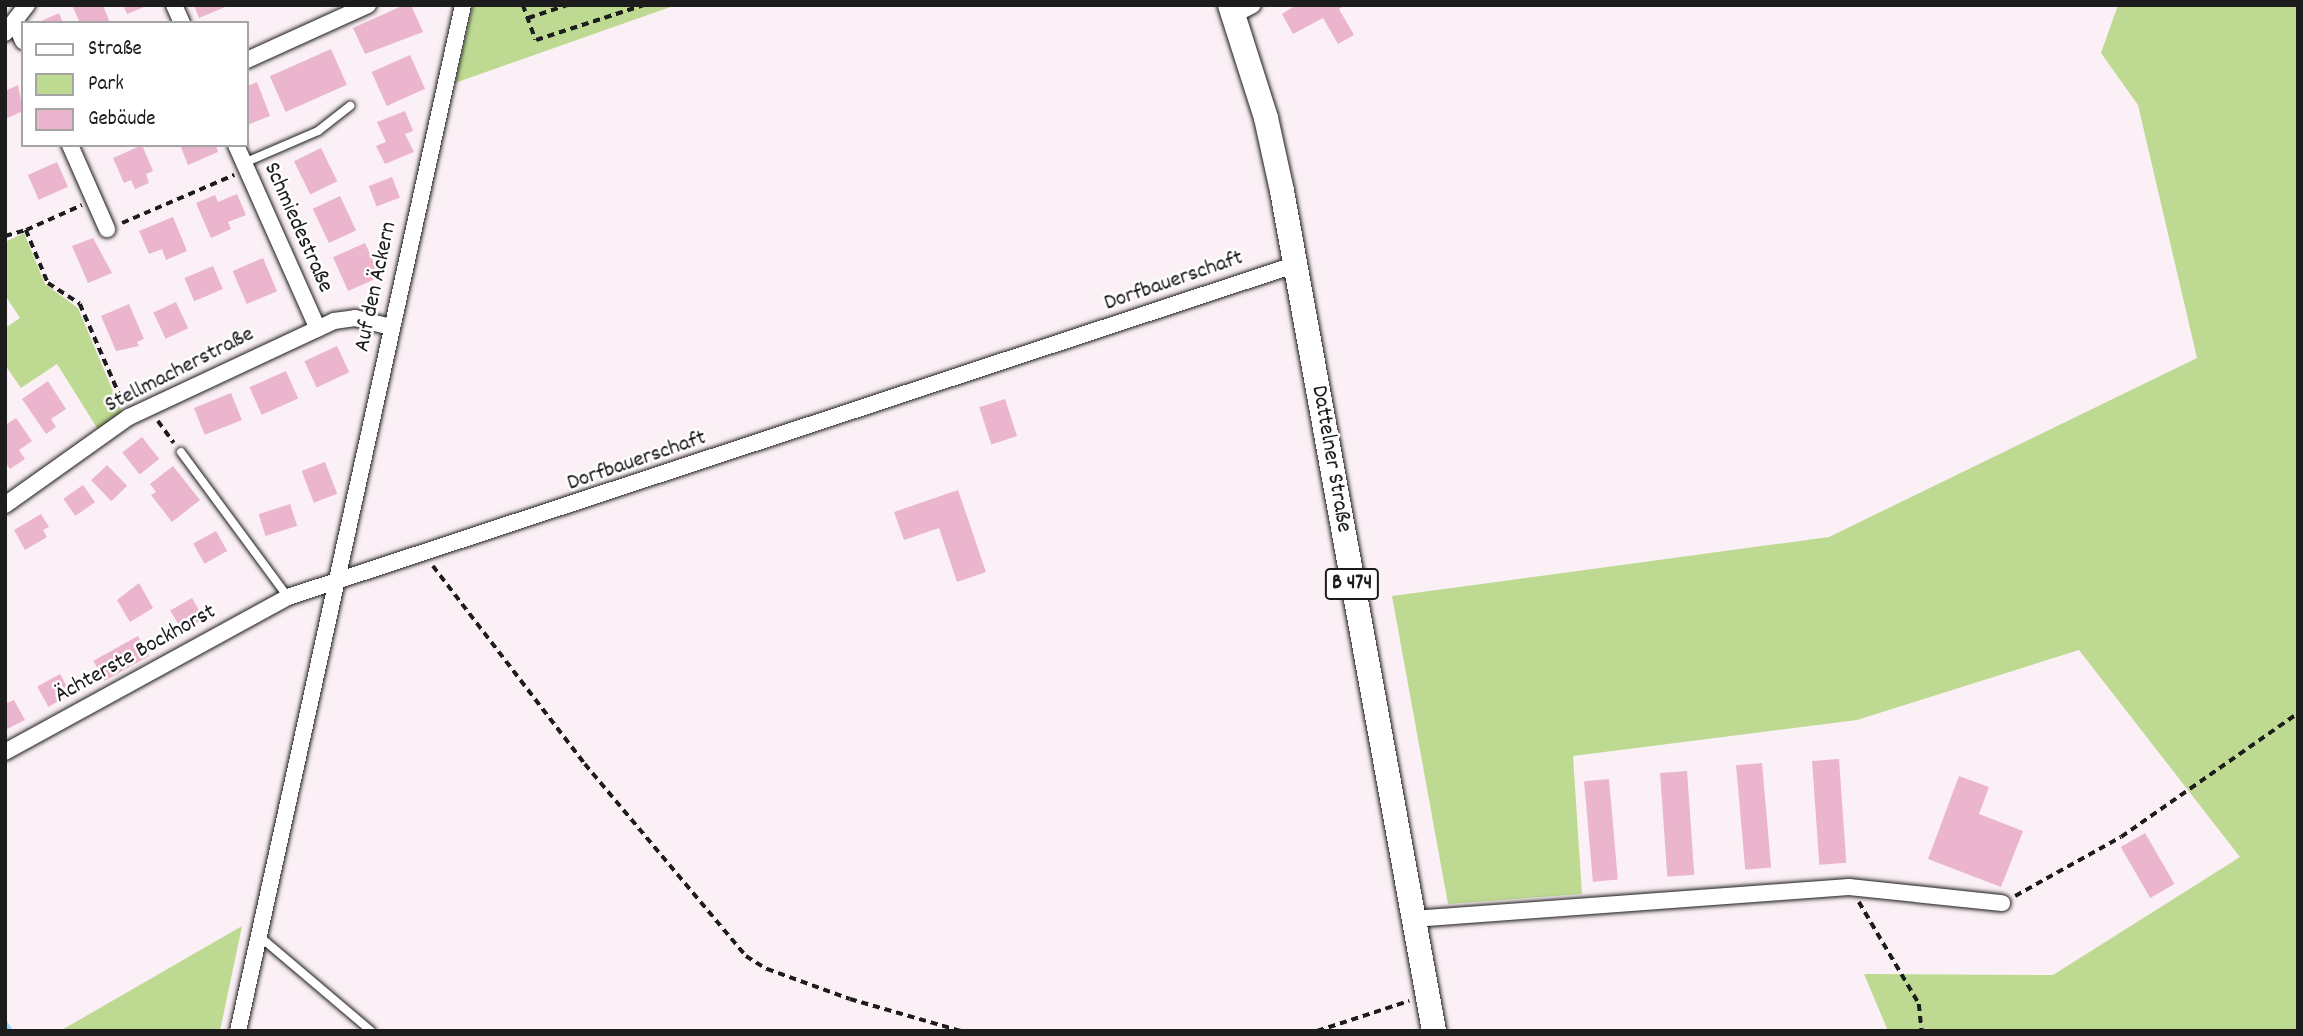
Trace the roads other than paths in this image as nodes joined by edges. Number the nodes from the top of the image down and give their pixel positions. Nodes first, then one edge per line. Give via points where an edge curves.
1 (27, 5) edge
2 (174, 5) edge
3 (368, 5) edge
4 (463, 5) edge
5 (1239, 9) edge
6 (181, 21) edge
7 (10, 28) edge
8 (248, 60) edge
9 (350, 106) dead end
10 (70, 147) edge
11 (237, 147) edge
12 (245, 166) junction
13 (107, 229) road end
14 (1294, 265) junction
15 (391, 327) junction
16 (318, 329) junction
17 (181, 452) road end
18 (6, 501) edge
19 (338, 579) junction
20 (288, 597) junction
21 (5, 752) edge
22 (2002, 903) road end
23 (1413, 919) junction
24 (259, 936) junction
25 (238, 1031) edge
26 (370, 1031) edge
27 (1434, 1031) edge

1 - 7 street
2 - 6 street
3 - 8 street
4 - 15 street, Auf den Äckern
5 - 14 main road, Dattelner Straße / B 474 via 1269,128
9 - 12 lane via 318,131
10 - 13 street
11 - 12 street, Schmiedestraße
12 - 16 street, Schmiedestraße
14 - 19 street, Dorfbauerschaft via 425,556
14 - 23 main road, Dattelner Straße / B 474
15 - 16 street, Stellmacherstraße via 355,318
15 - 19 street, Auf den Äckern
16 - 18 street, Stellmacherstraße via 129,417
17 - 20 lane
19 - 20 street, Ächterste Bockhorst
19 - 24 street
20 - 21 street, Ächterste Bockhorst
22 - 23 street via 1849,887
23 - 27 main road, Dattelner Straße / B 474
24 - 25 street
24 - 26 lane

